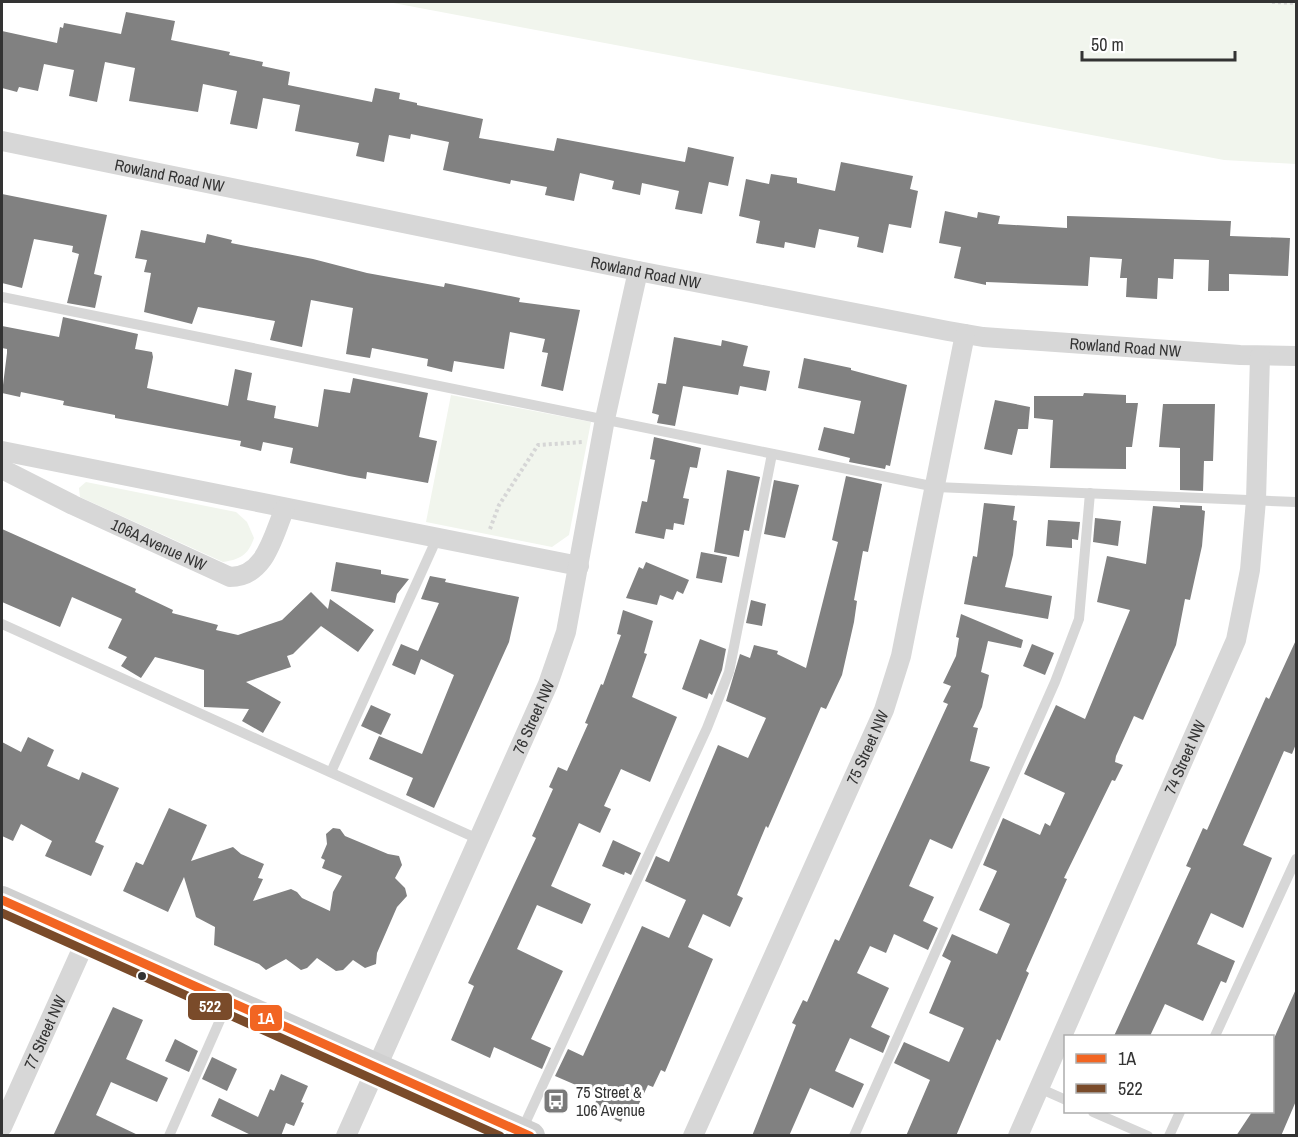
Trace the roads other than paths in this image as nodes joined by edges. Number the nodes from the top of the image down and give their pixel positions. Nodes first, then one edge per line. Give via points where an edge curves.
1 (2, 141) edge
2 (638, 271) junction
3 (2, 297) edge
4 (965, 334) junction
5 (1260, 356) junction
6 (1296, 356) edge
7 (605, 419) junction
8 (2, 451) edge
9 (772, 454) junction
10 (2, 469) edge
11 (936, 487) junction
12 (1090, 493) junction
13 (1256, 500) junction
14 (1296, 502) edge
15 (285, 508) junction
16 (437, 538) junction
17 (579, 566) junction
18 (2, 624) edge
19 (331, 772) junction
20 (478, 839) junction
21 (1296, 859) edge
22 (2, 900) edge
23 (87, 938) junction
24 (229, 1002) junction
25 (1215, 1035) edge
26 (377, 1067) junction
27 (1039, 1088) junction
28 (1064, 1100) edge
29 (1095, 1113) edge
30 (1180, 1113) edge
31 (2, 1128) edge
32 (524, 1134) edge
33 (168, 1136) edge
34 (346, 1136) edge
35 (693, 1136) edge
36 (854, 1136) edge
37 (1018, 1136) edge
38 (1148, 1136) edge
39 (1169, 1136) edge

1 - 2 street, Rowland Road NW
2 - 4 street, Rowland Road NW
2 - 7 street, 76 Street NW
3 - 7 lane
4 - 5 street, Rowland Road NW
4 - 11 street, 75 Street NW
5 - 6 street, Rowland Road NW
5 - 13 street, 74 Street NW
7 - 9 lane
7 - 17 street, 76 Street NW
8 - 15 street
9 - 11 lane
9 - 32 lane via 729,672
10 - 15 street, 106A Avenue NW via 73,506 230,577 248,574 261,562
11 - 12 lane
11 - 35 street, 75 Street NW via 901,656 884,710
12 - 13 lane
12 - 36 lane via 1079,619 1055,682
13 - 14 lane
13 - 27 street, 74 Street NW via 1250,570 1236,639
15 - 16 street
16 - 17 street
16 - 19 lane
17 - 20 street, 76 Street NW via 566,632 548,684
18 - 19 lane
19 - 20 lane
20 - 26 street, 76 Street NW
21 - 25 lane
22 - 23 main road
23 - 24 main road
23 - 31 street, 77 Street NW
24 - 26 main road
24 - 33 lane
26 - 32 main road
26 - 34 street, 76 Street NW
27 - 28 lane
27 - 37 street, 74 Street NW
29 - 38 lane
30 - 39 lane

